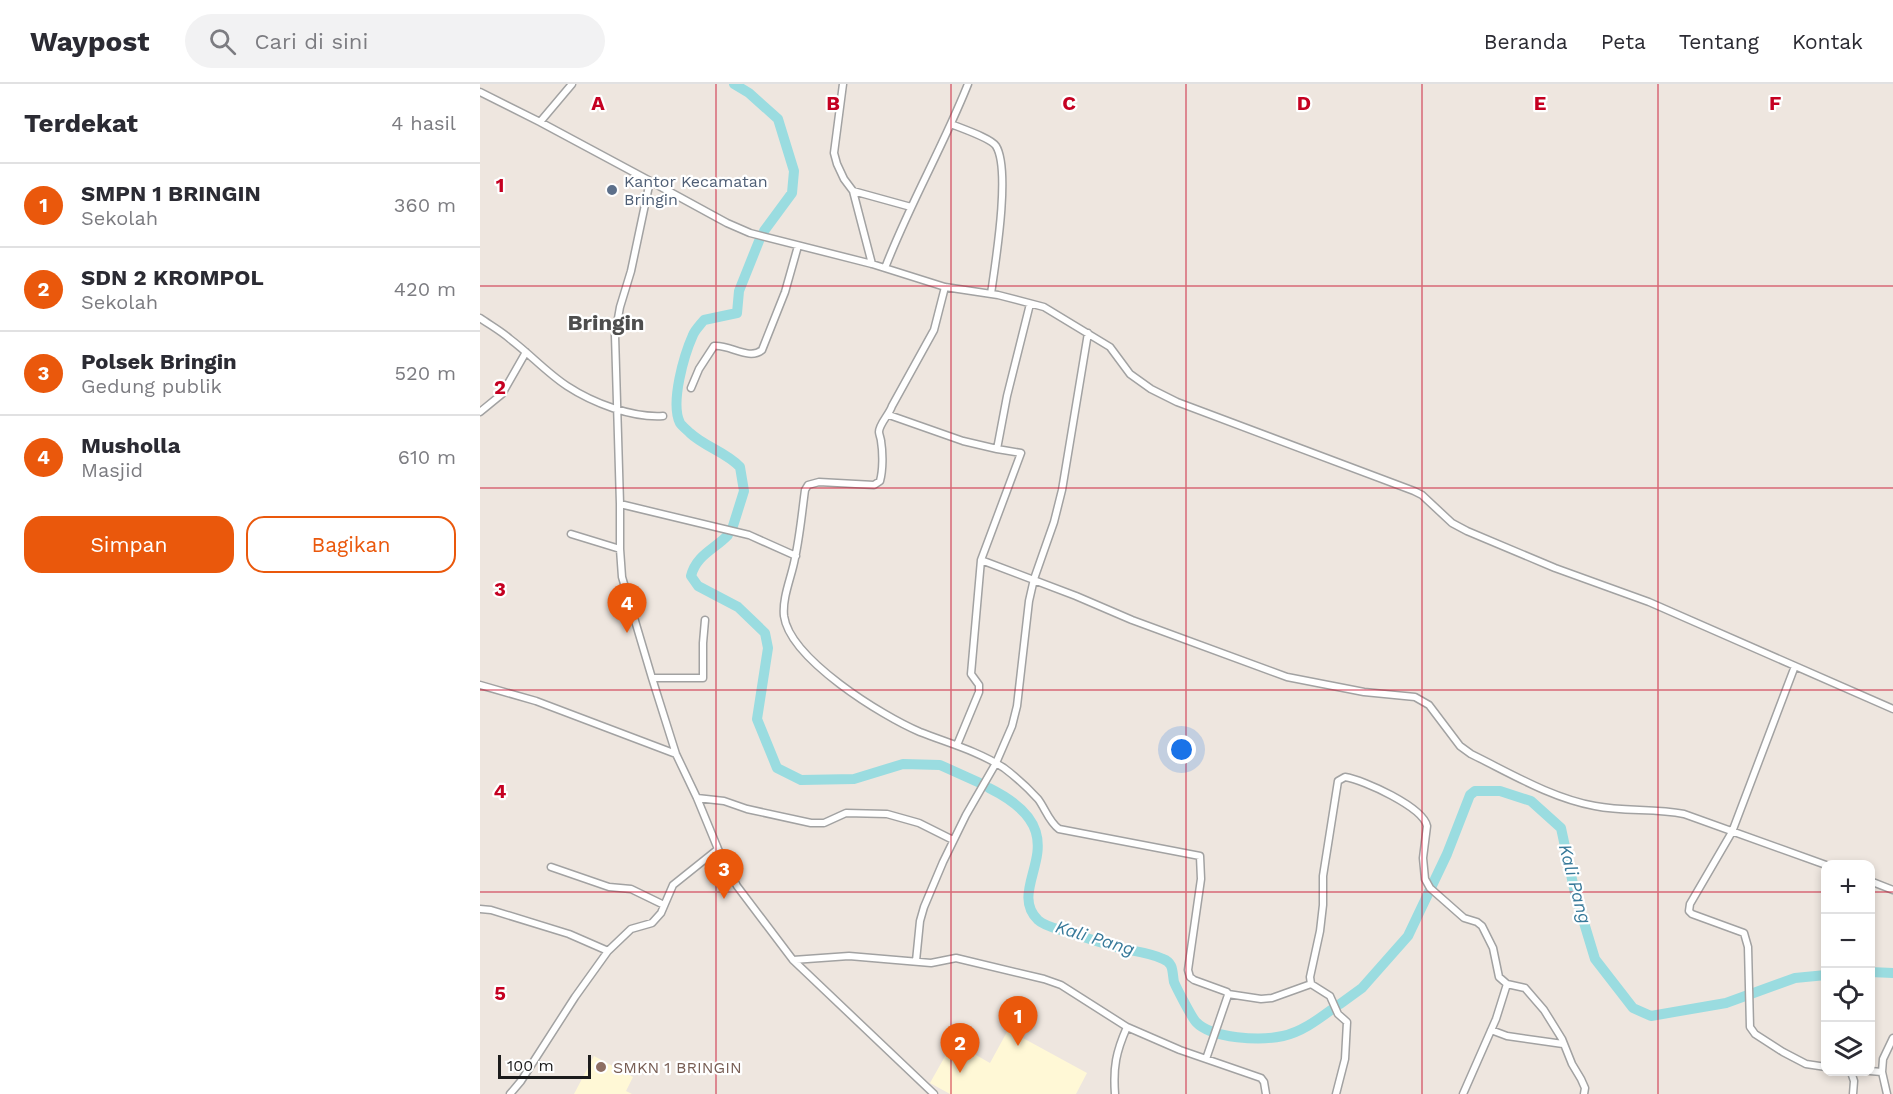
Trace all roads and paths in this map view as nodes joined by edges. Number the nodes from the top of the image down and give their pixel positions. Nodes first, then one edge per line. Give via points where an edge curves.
1 (572, 84) edge
2 (843, 84) edge
3 (968, 84) edge
4 (480, 92) edge
5 (540, 122) junction
6 (951, 124) junction
7 (650, 181) junction
8 (853, 191) junction
9 (911, 207) junction
10 (798, 246) junction
11 (872, 264) junction
12 (885, 268) junction
13 (945, 287) junction
14 (991, 294) junction
15 (1030, 304) junction
16 (480, 318) edge
17 (1088, 333) junction
18 (526, 352) junction
19 (692, 388) dead end
20 (617, 411) junction
21 (480, 412) edge
22 (889, 415) junction
23 (663, 416) dead end
24 (997, 449) junction
25 (620, 504) junction
26 (571, 534) dead end
27 (620, 549) junction
28 (795, 556) junction
29 (981, 560) junction
30 (1034, 579) junction
31 (705, 620) dead end
32 (1795, 666) junction
33 (652, 678) junction
34 (480, 685) edge
35 (1893, 708) edge
36 (957, 745) junction
37 (676, 754) junction
38 (996, 763) junction
39 (697, 798) junction
40 (1732, 832) junction
41 (953, 840) junction
42 (718, 849) junction
43 (1821, 863) edge
44 (551, 867) dead end
45 (1875, 883) edge
46 (1893, 890) edge
47 (664, 905) junction
48 (480, 909) edge
49 (608, 951) junction
50 (793, 960) junction
51 (916, 961) junction
52 (1311, 984) junction
53 (1507, 984) junction
54 (1228, 994) junction
55 (1127, 1027) junction
56 (1491, 1030) junction
57 (1893, 1038) edge
58 (1563, 1044) junction
59 (1206, 1059) junction
60 (1821, 1066) edge
61 (1875, 1071) edge
62 (1882, 1072) junction
63 (1852, 1076) edge
64 (510, 1094) edge
65 (934, 1094) edge
66 (1116, 1094) edge
67 (1266, 1094) edge
68 (1336, 1094) edge
69 (1463, 1094) edge
70 (1584, 1094) edge
71 (1853, 1094) edge
72 (1887, 1094) edge

1 - 5 street
2 - 8 street via 834,153
3 - 6 street
4 - 5 street
5 - 7 street
6 - 9 street
6 - 14 street via 991,141 998,152 1002,171 1001,211
7 - 10 street via 727,223
7 - 20 street via 615,335
8 - 9 street
8 - 11 street
9 - 12 street
10 - 11 street
10 - 19 street via 762,350 754,354 714,346
11 - 12 street
12 - 13 street
13 - 14 street
13 - 22 street via 934,330
14 - 15 street
15 - 17 street via 1044,307
15 - 24 street
16 - 18 street
17 - 30 street via 1062,490
17 - 32 street via 1110,346 1140,382 1177,402 1414,491 1467,531 1649,602
18 - 20 street via 566,385
18 - 21 street via 502,394
20 - 23 street
20 - 25 street
22 - 24 street
22 - 28 street via 879,432 880,481 874,485 808,485
24 - 29 street via 1021,453
25 - 27 street
25 - 28 street via 749,535
26 - 27 street
27 - 33 street via 622,577
28 - 36 street via 784,615 797,645 819,668 888,716
29 - 30 street
29 - 36 street via 971,675 980,685
30 - 38 street via 1017,706
30 - 40 street via 1287,677 1364,692 1416,697 1429,705 1470,754 1555,794 1628,811 1684,813
31 - 33 street via 703,678
32 - 35 street
32 - 40 street
33 - 37 street
34 - 37 street via 536,701
36 - 38 street
37 - 39 street
38 - 41 street
38 - 54 street via 1037,798 1059,829 1200,856 1201,879 1188,970 1194,980
39 - 41 street via 811,823 832,821 846,813 887,814 919,823
39 - 42 street
40 - 43 street
40 - 60 street via 1689,911 1744,933 1748,946 1750,1028 1755,1034 1806,1064
41 - 51 street via 924,907
42 - 47 street via 673,885
42 - 50 street via 737,886
44 - 47 street via 609,888 631,889
45 - 46 street
47 - 49 street via 652,923 631,929
48 - 49 street via 559,931
49 - 64 street
50 - 51 street via 849,956
50 - 65 street
51 - 55 street via 931,963 956,958 1044,979 1070,990
52 - 53 street via 1328,837 1338,781 1345,777 1373,786 1415,810 1426,822 1422,858 1425,879 1464,918 1482,926 1493,948 1499,977
52 - 54 street via 1272,998
52 - 68 street via 1330,996 1338,1014 1347,1022 1345,1059
53 - 56 street
53 - 58 street via 1525,988 1544,1010
54 - 59 street
55 - 59 street
55 - 66 street via 1115,1059
56 - 58 street
56 - 69 street
57 - 62 street via 1883,1059
58 - 70 street via 1585,1088
59 - 67 street via 1261,1078
61 - 62 street
62 - 72 street
63 - 71 street

